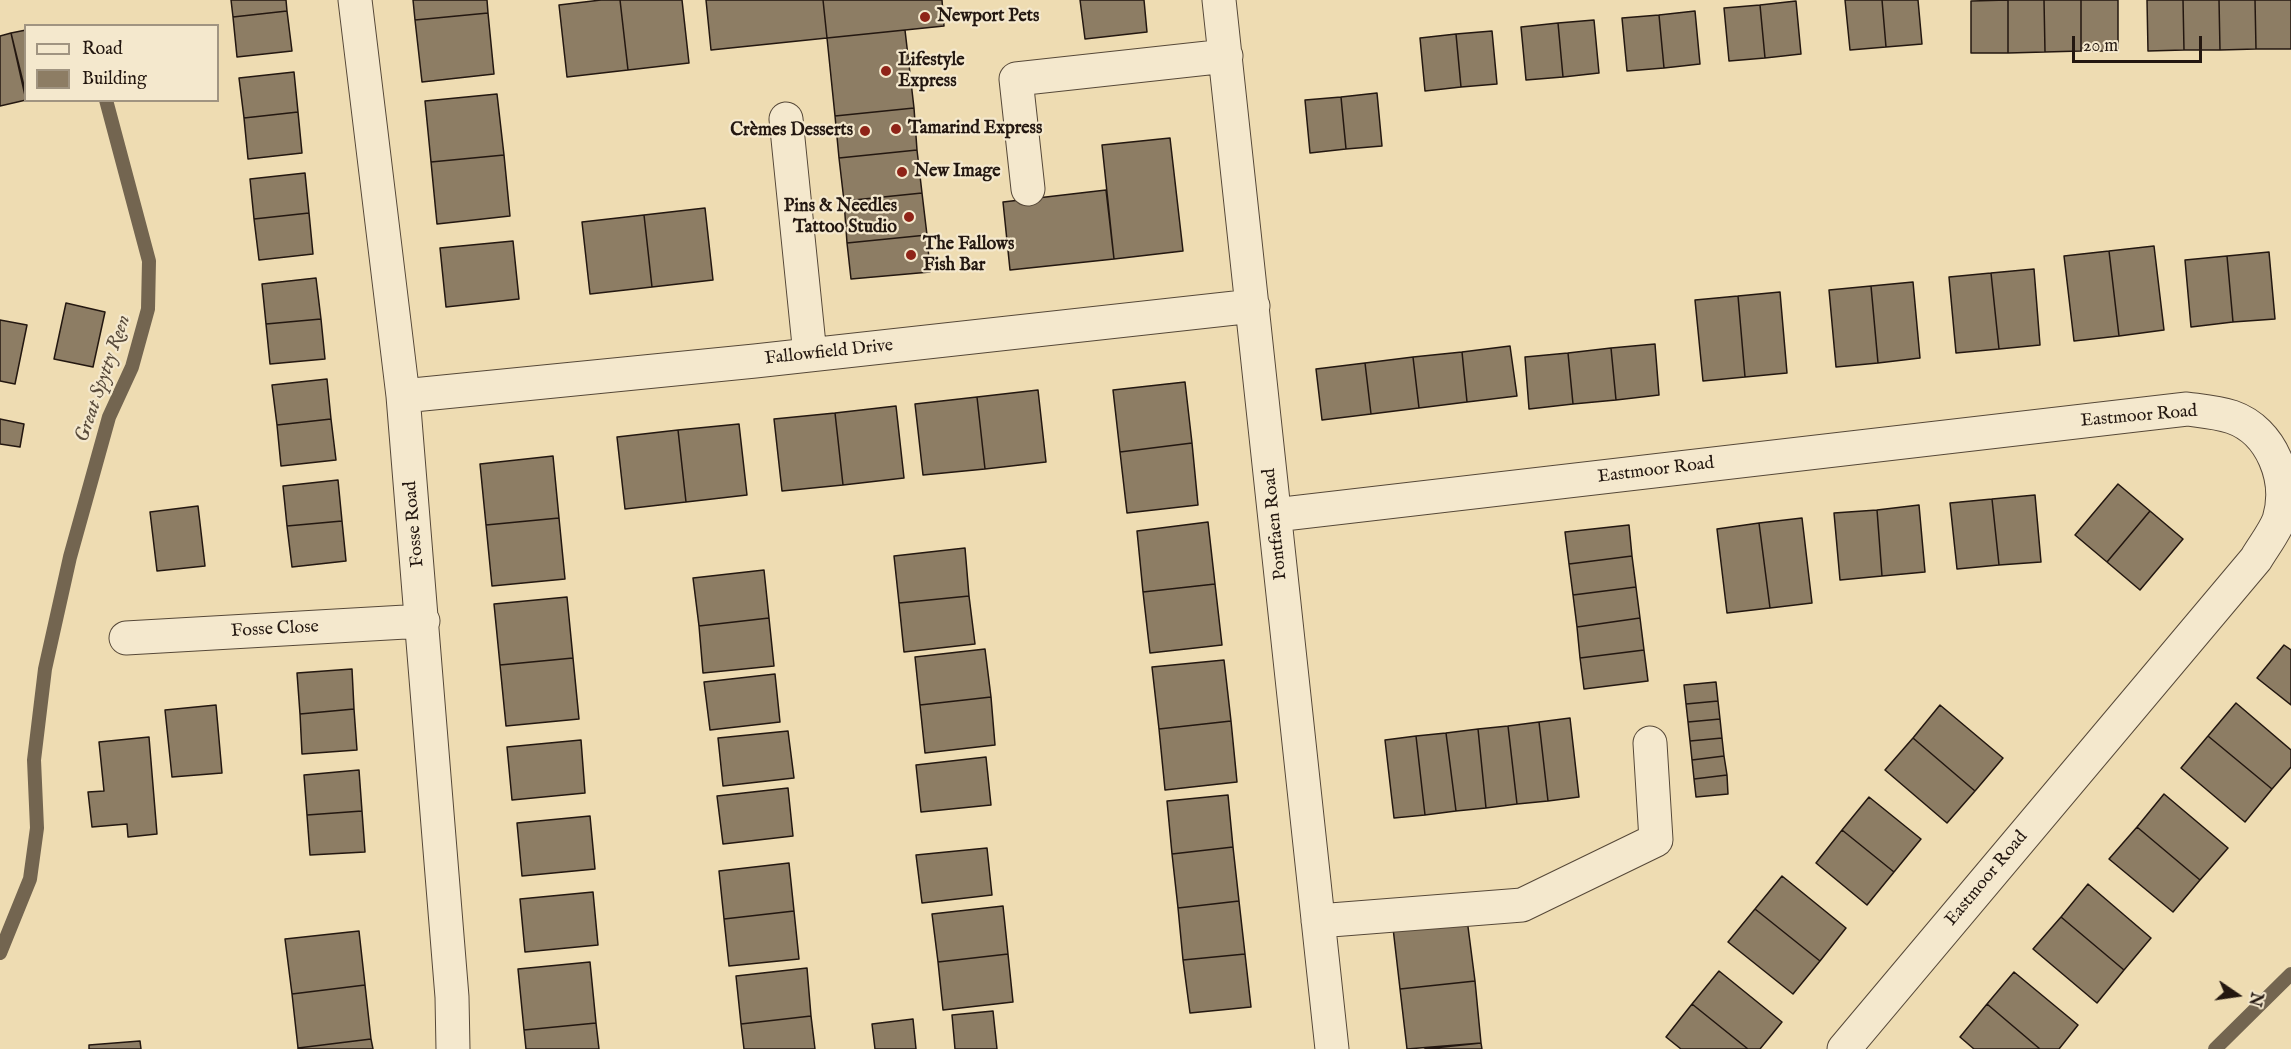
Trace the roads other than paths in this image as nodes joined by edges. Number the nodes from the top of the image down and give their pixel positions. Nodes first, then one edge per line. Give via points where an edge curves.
1 (355, 0) edge
2 (1219, 0) edge
3 (1226, 57) junction
4 (786, 119) dead end
5 (1028, 189) dead end
6 (1253, 306) junction
7 (810, 355) junction
8 (403, 396) junction
9 (1275, 515) junction
10 (423, 621) junction
11 (126, 638) dead end
12 (1650, 743) dead end
13 (1318, 921) junction
14 (453, 1049) edge
15 (1332, 1049) edge
16 (1844, 1049) edge

1 - 8 street, Fosse Road
2 - 3 street, Pontfaen Road
3 - 5 street via 1016,80
3 - 6 street, Pontfaen Road
4 - 7 street
6 - 7 street, Fallowfield Drive
6 - 9 street, Pontfaen Road
7 - 8 street, Fallowfield Drive
8 - 10 street, Fosse Road
9 - 13 street, Pontfaen Road
9 - 16 street, Eastmoor Road via 2187,409 2235,418 2261,434 2278,458 2285,485 2280,519 2256,560
10 - 11 street, Fosse Close
10 - 14 street, Fosse Road
12 - 13 street via 1656,840 1522,905
13 - 15 street, Pontfaen Road

